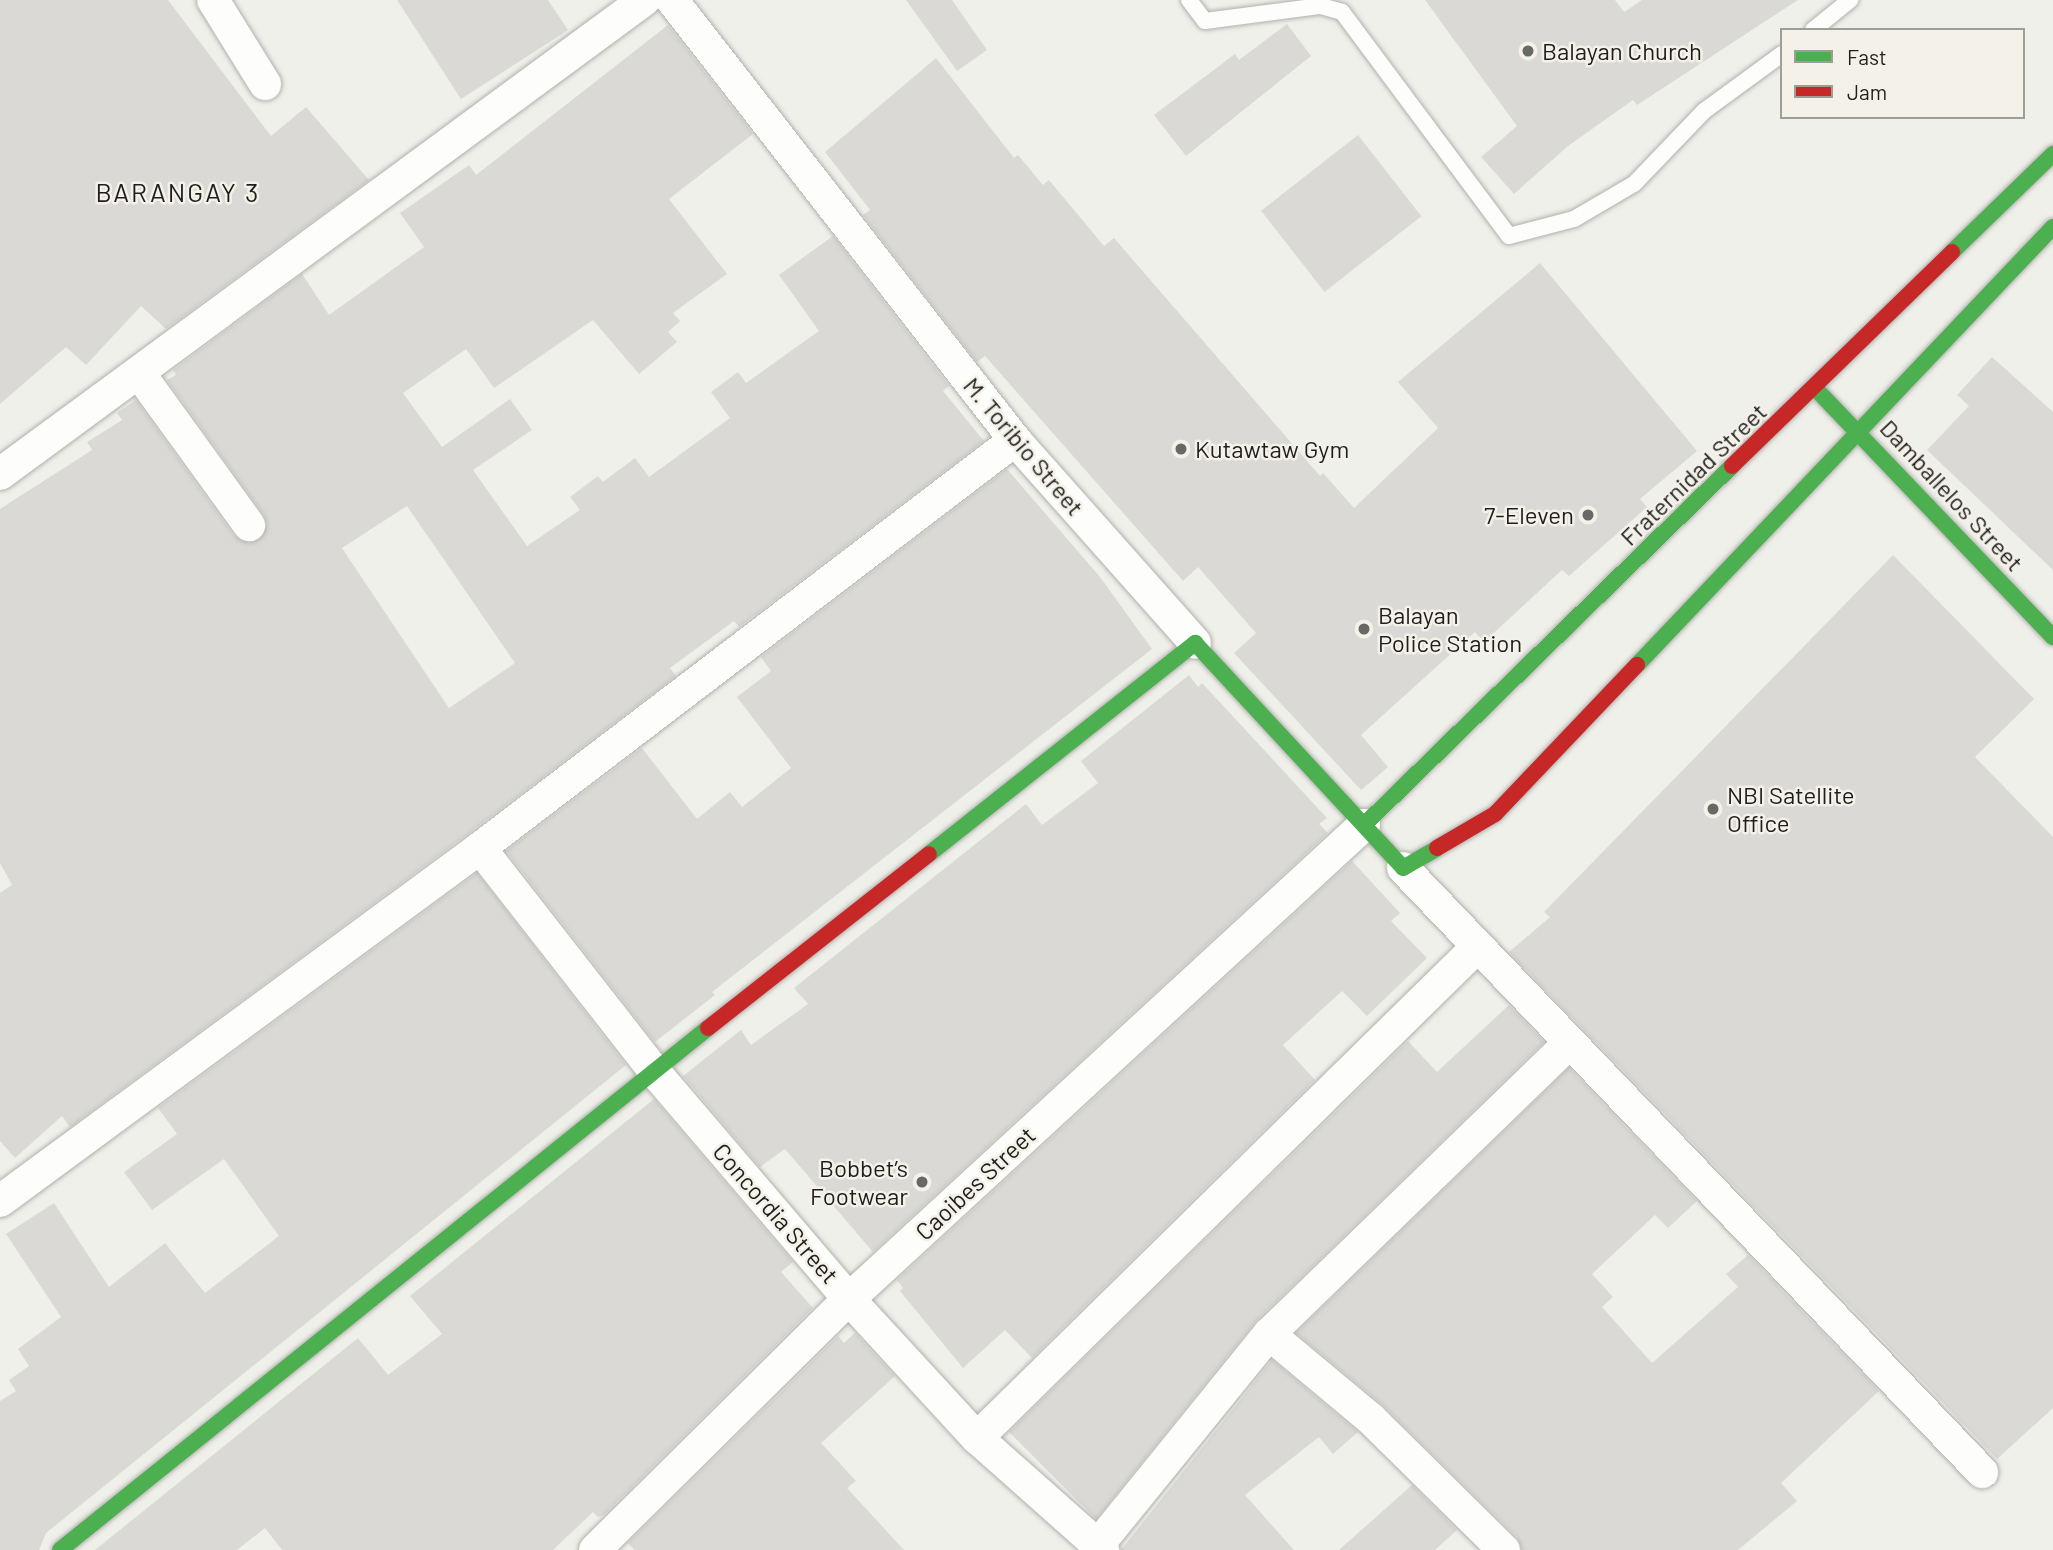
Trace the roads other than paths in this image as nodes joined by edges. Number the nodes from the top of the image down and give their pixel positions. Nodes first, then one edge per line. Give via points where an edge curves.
1 (214, 0) edge
2 (644, 0) edge
3 (672, 0) edge
4 (1189, 0) edge
5 (1850, 0) edge
6 (1319, 3) edge
7 (1275, 5) edge
8 (1815, 28) edge
9 (1780, 55) edge
10 (265, 84) dead end
11 (2053, 154) edge
12 (2053, 227) edge
13 (139, 373) junction
14 (1814, 387) junction
15 (1861, 431) junction
16 (1015, 440) junction
17 (0, 474) edge
18 (249, 525) dead end
19 (2053, 637) edge
20 (1195, 643) junction
21 (1364, 825) junction
22 (480, 848) junction
23 (1403, 868) junction
24 (1477, 947) junction
25 (1569, 1043) junction
26 (654, 1071) junction
27 (0, 1201) edge
28 (849, 1299) junction
29 (1269, 1334) junction
30 (976, 1438) junction
31 (1982, 1472) dead end
32 (1100, 1547) edge
33 (60, 1550) edge
34 (595, 1550) edge
35 (1504, 1550) edge

1 - 10 street
2 - 13 street
3 - 16 street, M. Toribio Street
4 - 7 lane via 1205,20
5 - 8 lane
6 - 7 lane
6 - 9 lane via 1342,12 1509,236 1574,219 1634,184 1703,111
11 - 14 street, Fraternidad Street
12 - 15 street
13 - 17 street
13 - 18 street
14 - 15 street, Damballelos Street
14 - 21 street, Fraternidad Street
15 - 19 street, Damballelos Street
15 - 23 street via 1495,814
16 - 20 street, M. Toribio Street
16 - 22 street
20 - 21 street, M. Toribio Street
20 - 26 street
21 - 23 street, M. Toribio Street
21 - 28 street, Caoibes Street
22 - 26 street, Concordia Street
22 - 27 street
23 - 24 street
24 - 25 street
24 - 30 street
25 - 29 street
25 - 31 street
26 - 28 street, Concordia Street
26 - 33 street
28 - 30 street, Concordia Street
28 - 34 street, Caoibes Street
29 - 32 street
29 - 35 street via 1371,1419
30 - 32 street, Concordia Street

